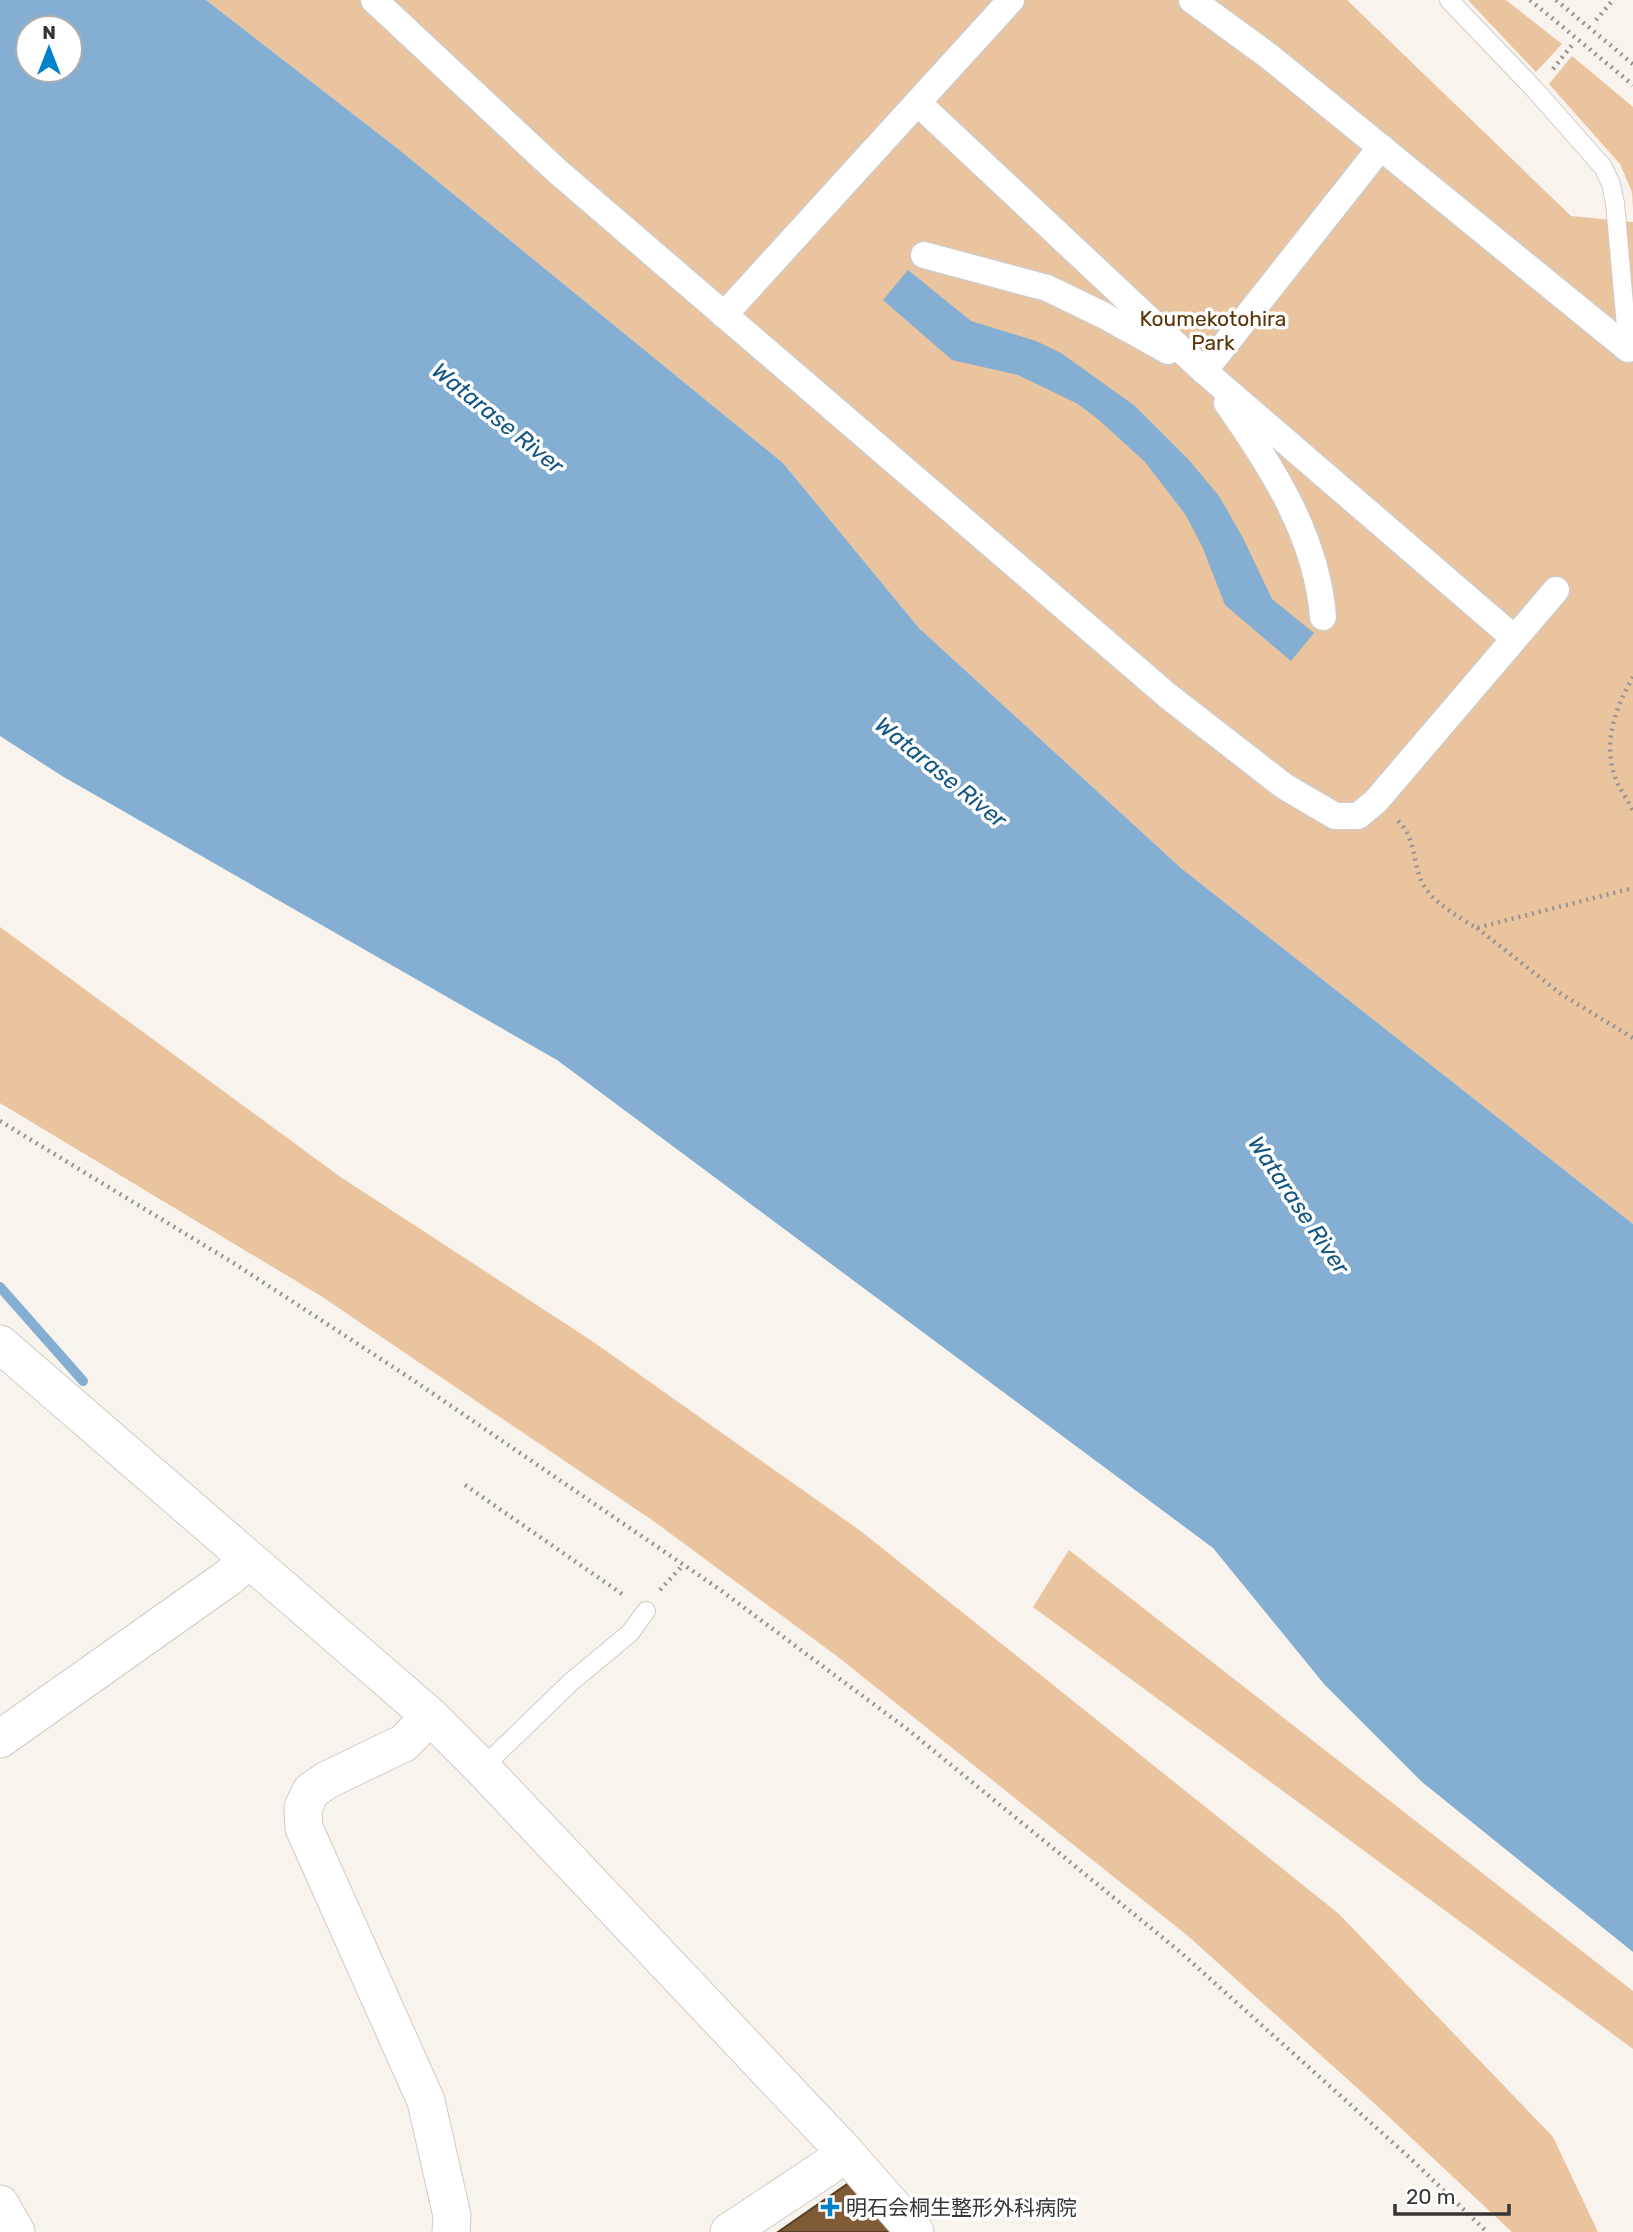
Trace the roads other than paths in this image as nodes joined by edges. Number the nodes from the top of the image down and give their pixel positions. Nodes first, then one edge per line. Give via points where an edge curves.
1 (373, 0) edge
2 (1011, 0) edge
3 (1192, 0) edge
4 (1449, 0) edge
5 (918, 103) junction
6 (1381, 147) junction
7 (924, 254) dead end
8 (724, 315) junction
9 (1631, 351) edge
10 (1204, 371) junction
11 (1556, 590) dead end
12 (1323, 617) dead end
13 (1514, 638) junction
14 (0, 1343) edge
15 (248, 1560) junction
16 (646, 1611) road end
17 (430, 1716) junction
18 (3, 1732) edge
19 (482, 1768) junction
20 (845, 2152) junction
21 (0, 2204) edge
22 (16, 2232) edge
23 (451, 2232) edge
24 (729, 2232) edge
25 (915, 2232) edge

1 - 8 street via 556,171
2 - 5 street
3 - 6 street
4 - 9 lane via 1603,167 1615,203
5 - 8 street
5 - 10 street
6 - 9 street
6 - 10 street
7 - 10 street via 1047,288
8 - 13 street via 1168,696 1284,786 1335,816 1357,816 1376,801
10 - 12 street via 1275,473 1321,592
10 - 13 street
11 - 13 street
14 - 15 street
15 - 17 street
15 - 18 street
16 - 19 lane via 630,1633 571,1682
17 - 19 street
17 - 23 street via 404,1743 327,1780 312,1791 303,1808 304,1828 426,2101 452,2216
19 - 20 street
20 - 24 street
20 - 25 street
21 - 22 street

